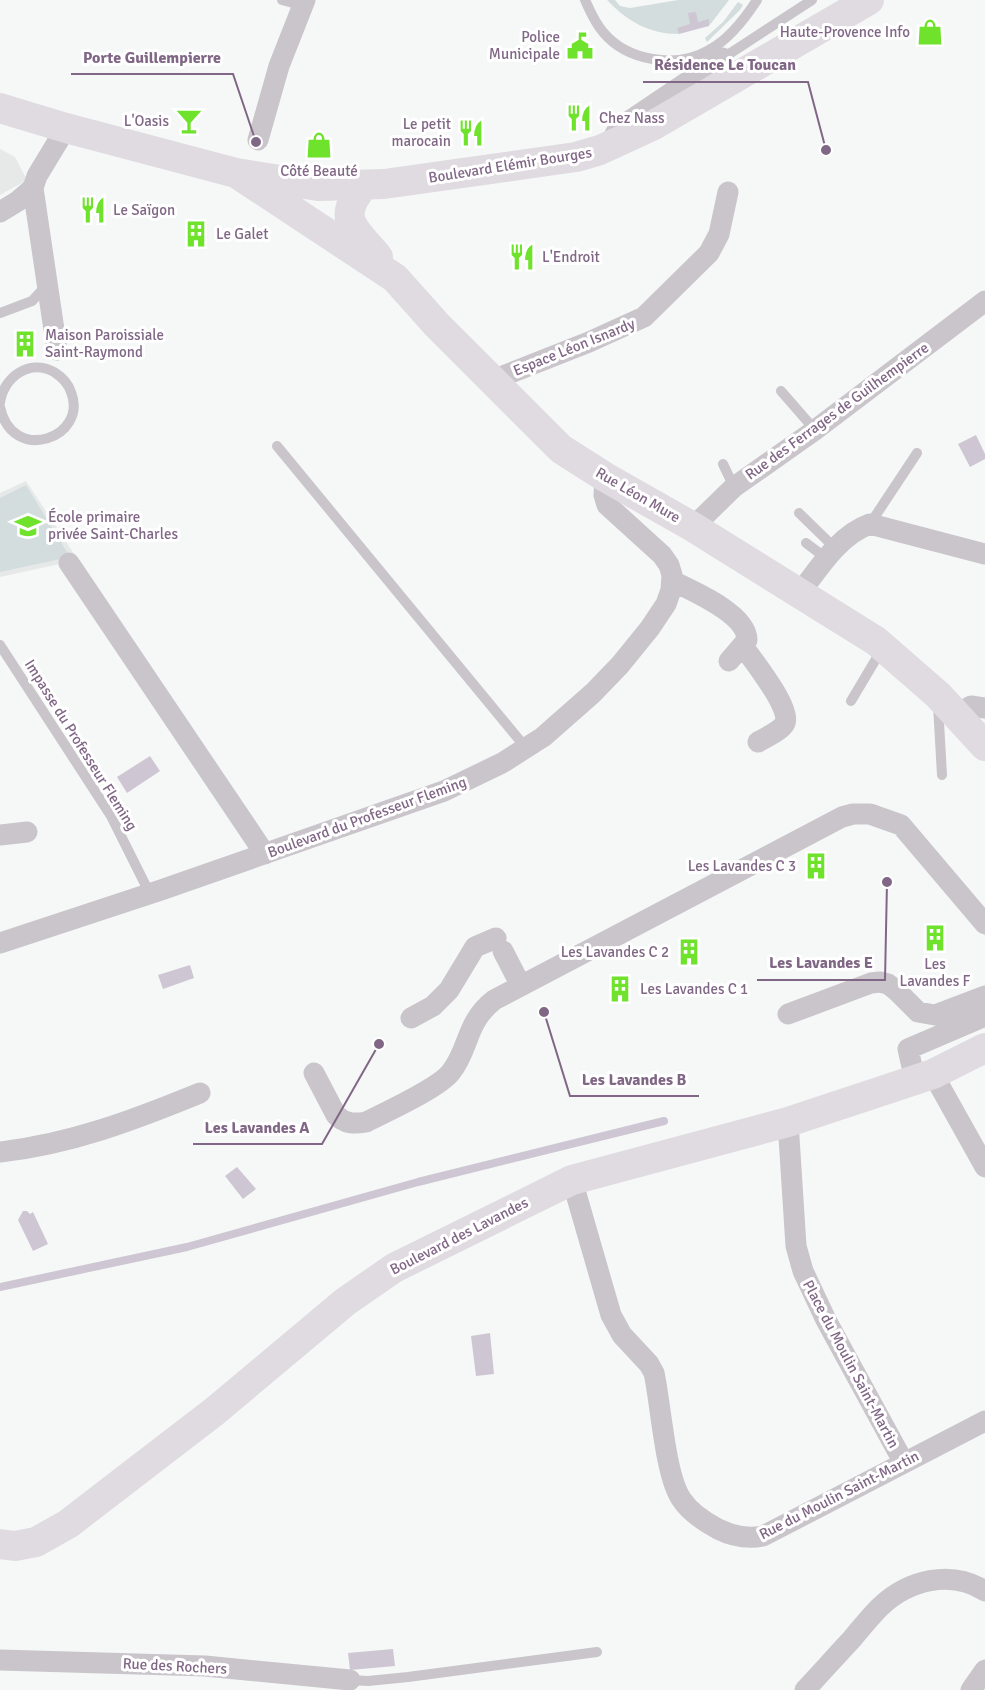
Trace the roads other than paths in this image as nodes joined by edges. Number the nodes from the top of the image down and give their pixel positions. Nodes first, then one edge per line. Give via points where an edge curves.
1 (282, 0) edge
2 (585, 0) edge
3 (757, 0) edge
4 (812, 0) edge
5 (869, 0) edge
6 (304, 3) edge
7 (714, 58) junction
8 (0, 108) edge
9 (66, 128) junction
10 (600, 150) junction
11 (244, 175) junction
12 (364, 185) junction
13 (318, 186) junction
14 (33, 188) junction
15 (729, 192) dead end
16 (282, 203) junction
17 (0, 213) edge
18 (395, 278) junction
19 (47, 285) junction
20 (985, 301) edge
21 (0, 312) edge
22 (57, 350) joint
23 (60, 376) junction
24 (493, 380) junction
25 (781, 391) dead end
26 (0, 405) edge
27 (815, 430) junction
28 (277, 446) dead end
29 (916, 453) dead end
30 (723, 464) dead end
31 (604, 477) junction
32 (734, 487) junction
33 (799, 513) dead end
34 (870, 524) junction
35 (693, 527) junction
36 (806, 543) dead end
37 (831, 553) junction
38 (985, 554) edge
39 (69, 563) dead end
40 (672, 581) junction
41 (800, 593) junction
42 (0, 645) edge
43 (883, 646) junction
44 (851, 701) dead end
45 (947, 705) junction
46 (985, 708) edge
47 (758, 742) dead end
48 (985, 746) edge
49 (526, 748) junction
50 (942, 775) dead end
51 (27, 832) dead end
52 (0, 835) edge
53 (265, 854) junction
54 (150, 894) junction
55 (985, 924) edge
56 (0, 943) edge
57 (521, 986) junction
58 (985, 996) edge
59 (788, 1014) dead end
60 (985, 1016) edge
61 (411, 1018) dead end
62 (985, 1048) edge
63 (314, 1073) dead end
64 (924, 1077) junction
65 (200, 1093) dead end
66 (788, 1122) junction
67 (0, 1152) edge
68 (985, 1167) edge
69 (572, 1179) junction
70 (985, 1421) edge
71 (904, 1463) junction
72 (0, 1544) edge
73 (985, 1592) edge
74 (597, 1652) dead end
75 (0, 1660) edge
76 (985, 1670) edge
77 (350, 1680) joint
78 (805, 1690) edge
79 (971, 1690) edge

1 - 6 lane
2 - 7 lane via 603,33 629,53 660,60
3 - 7 lane via 725,38
4 - 7 lane
5 - 10 street, Boulevard Elémir Bourges via 656,124
6 - 11 street
7 - 10 street via 620,128
8 - 9 street
9 - 11 street
9 - 14 street
10 - 12 street, Boulevard Elémir Bourges via 576,157
11 - 13 street, Boulevard Elémir Bourges
11 - 16 street
12 - 13 street, Boulevard Elémir Bourges
12 - 18 street via 352,202 350,217
13 - 16 street
14 - 17 street
14 - 19 street
15 - 24 street, Espace Léon Isnardy via 709,254 644,317
16 - 18 street, Rue Léon Mure
18 - 24 street, Rue Léon Mure
19 - 21 lane via 33,301
19 - 22 street
20 - 27 street, Rue des Ferrages de Guilhempierre
22 - 23 lane
23 - 26 lane via 38,367 15,374 1,393
23 - 26 lane via 73,396 73,409 66,426 52,438 28,441 17,436 8,428
24 - 31 street, Rue Léon Mure via 561,449
25 - 27 lane
27 - 32 street, Rue des Ferrages de Guilhempierre
28 - 49 lane
29 - 34 lane
30 - 32 lane
31 - 35 street, Rue Léon Mure
31 - 40 street via 607,505 662,555
32 - 35 street, Rue des Ferrages de Guilhempierre
33 - 37 lane
34 - 37 street
34 - 38 street
35 - 41 street, Rue Léon Mure
36 - 37 lane
37 - 41 street
39 - 53 street
40 - 47 street via 692,590 745,629 747,640 736,654 774,692 786,718 785,724
40 - 49 street, Boulevard du Professeur Fleming via 666,604 600,687
41 - 43 street, Rue Léon Mure
42 - 54 lane, Impasse du Professeur Fleming via 111,816
43 - 44 lane
43 - 45 street, Rue Léon Mure
45 - 46 street
45 - 48 street, Rue Léon Mure
45 - 50 lane
49 - 53 street, Boulevard du Professeur Fleming via 444,791
51 - 52 street
53 - 54 street, Boulevard du Professeur Fleming
54 - 56 street, Boulevard du Professeur Fleming
55 - 57 street via 901,825 870,814 853,814
57 - 61 street via 499,945 475,947 449,990 433,1006
57 - 63 street via 494,1000 481,1013 443,1081 366,1122 352,1124 341,1120
58 - 59 street via 927,1015 918,1012 888,984 871,982
60 - 64 street via 908,1049
62 - 64 street, Boulevard des Lavandes
64 - 66 street, Boulevard des Lavandes
64 - 68 street
65 - 67 street via 76,1138
66 - 69 street, Boulevard des Lavandes
66 - 71 street, Place du Moulin Saint-Martin via 796,1246 802,1271
69 - 71 street, Rue du Moulin Saint-Martin via 611,1315 654,1373 674,1484 693,1511 728,1533 763,1536
69 - 72 street, Boulevard des Lavandes via 394,1268 345,1302 68,1524 36,1542
70 - 71 street, Rue du Moulin Saint-Martin
73 - 78 street via 950,1579 929,1580 902,1591 878,1609
74 - 77 lane via 408,1677
75 - 77 street, Rue des Rochers via 205,1666
76 - 79 street

